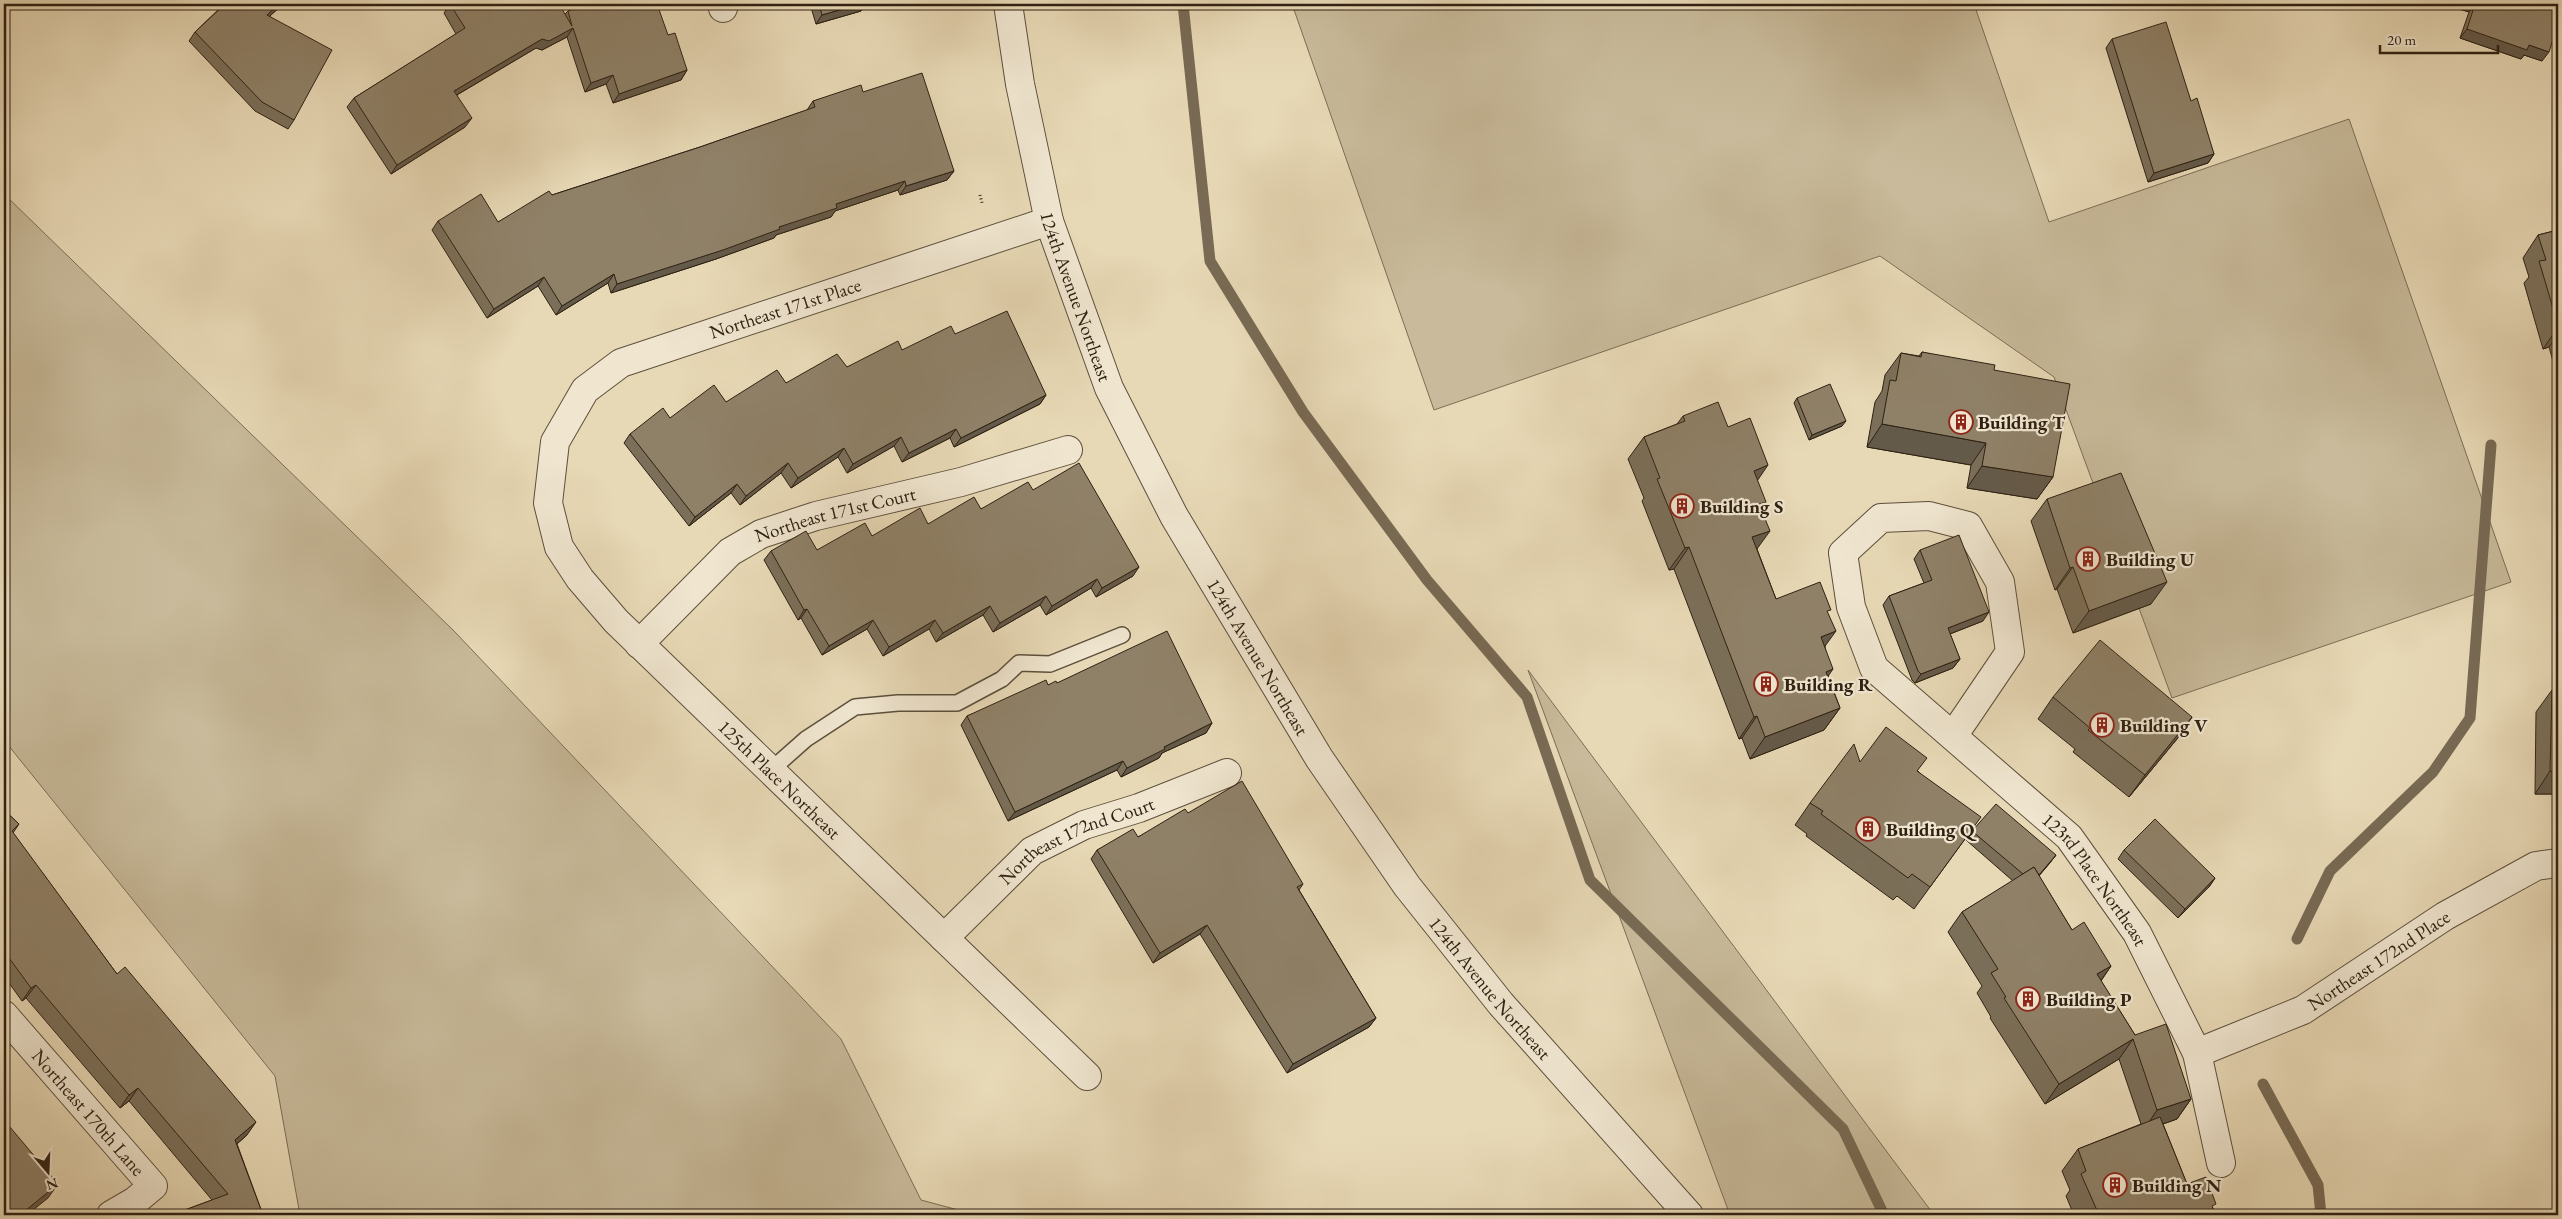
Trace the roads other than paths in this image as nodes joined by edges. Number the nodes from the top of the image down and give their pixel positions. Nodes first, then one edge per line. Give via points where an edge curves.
1 (1008, 4) edge
2 (1049, 221) junction
3 (554, 442) joint
4 (1068, 450) dead end
5 (1122, 635) dead end
6 (640, 644) junction
7 (1953, 736) junction
8 (771, 770) junction
9 (1227, 773) dead end
10 (2558, 863) edge
11 (944, 938) junction
12 (4, 1015) edge
13 (2197, 1053) junction
14 (1087, 1076) dead end
15 (2221, 1162) dead end
16 (143, 1201) edge
17 (111, 1215) edge
18 (1689, 1215) edge

1 - 2 street, 124th Avenue Northeast via 1020,84
2 - 3 street, Northeast 171st Place via 621,362 584,390
2 - 18 street, 124th Avenue Northeast via 1109,388 1174,516 1319,758 1407,886 1501,1004
3 - 6 street, 125th Place Northeast via 548,503 559,547 580,579
4 - 6 street, Northeast 171st Court via 961,482 816,516 761,534 730,552
5 - 8 lane via 1050,664 1019,663 1002,679 957,703 855,707 806,740
6 - 8 street, 125th Place Northeast
7 - 7 street, 123rd Place Northeast via 2010,652 2000,582 1968,526 1929,516 1881,518 1843,553 1851,607 1874,668
7 - 13 street, 123rd Place Northeast via 2069,838 2137,933
8 - 11 street, 125th Place Northeast
9 - 11 street, Northeast 172nd Court via 1139,808 1084,825 1032,851
10 - 13 street, Northeast 172nd Place via 2536,866 2445,916 2303,1010
11 - 14 street, 125th Place Northeast
12 - 16 street, Northeast 170th Lane
13 - 15 street, 123rd Place Northeast
16 - 17 street

